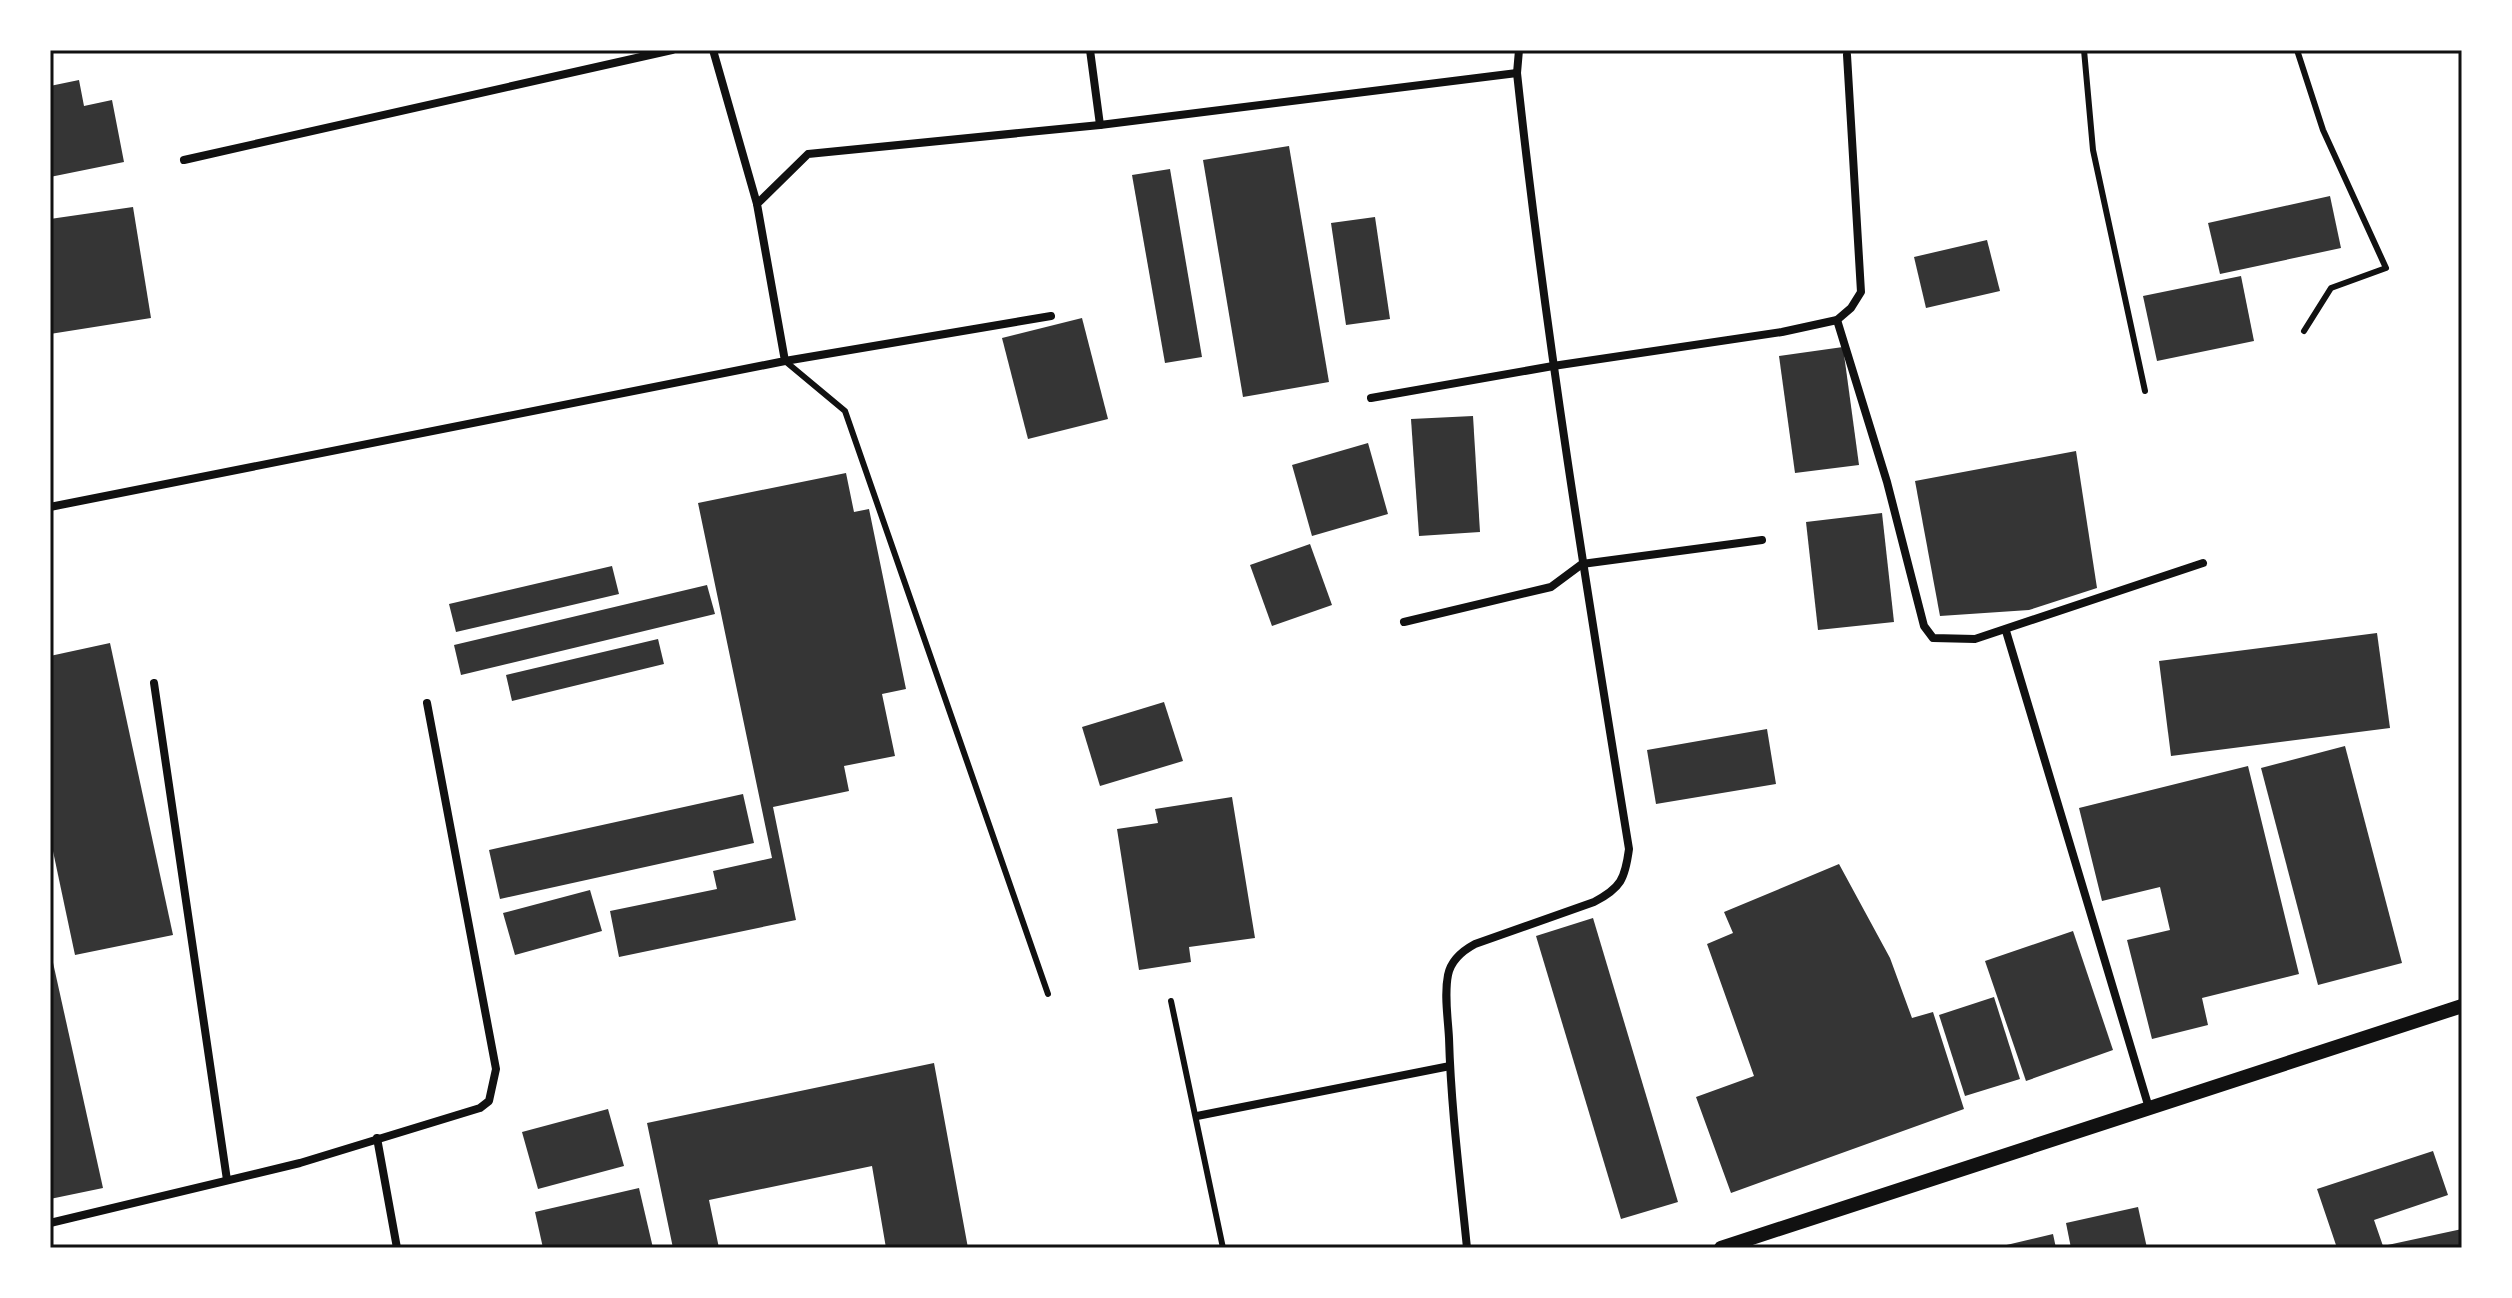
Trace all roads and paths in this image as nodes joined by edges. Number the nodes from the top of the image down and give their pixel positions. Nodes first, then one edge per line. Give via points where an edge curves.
1 (672, 50) edge
2 (713, 50) edge
3 (1090, 50) edge
4 (1519, 50) edge
5 (2084, 50) edge
6 (2297, 50) edge
7 (1847, 55) dead end
8 (1517, 73) junction
9 (1100, 125) junction
10 (184, 160) dead end
11 (757, 204) junction
12 (1051, 316) dead end
13 (1837, 320) junction
14 (2304, 331) dead end
15 (785, 361) junction
16 (1553, 366) junction
17 (2145, 391) dead end
18 (1371, 398) dead end
19 (50, 507) edge
20 (1762, 540) dead end
21 (2203, 563) dead end
22 (1582, 564) junction
23 (1404, 622) dead end
24 (2006, 631) junction
25 (154, 683) dead end
26 (427, 703) dead end
27 (1048, 994) dead end
28 (1171, 1001) dead end
29 (2462, 1006) edge
30 (1450, 1066) junction
31 (2149, 1108) junction
32 (1197, 1116) junction
33 (377, 1138) junction
34 (227, 1180) junction
35 (50, 1223) edge
36 (397, 1248) edge
37 (1223, 1248) edge
38 (1467, 1248) edge
39 (1721, 1248) edge

1 - 10 street
2 - 11 street
3 - 9 street
4 - 8 street
5 - 17 lane via 2093,150
6 - 14 lane via 2323,130 2386,268 2331,288
7 - 13 street via 1861,292
8 - 9 street
8 - 16 street
9 - 11 street via 808,154
11 - 15 street
12 - 15 street
13 - 16 street
13 - 24 street via 1924,626 1933,638 1975,639
15 - 19 street
15 - 27 lane via 845,411
16 - 18 street
16 - 22 street
20 - 22 street
21 - 24 street
22 - 23 street via 1551,587
22 - 30 street via 1629,849 1627,869 1610,894 1475,944 1453,961 1447,989
24 - 31 street
25 - 34 street
26 - 33 street via 496,1069 489,1101 480,1108
28 - 32 lane
29 - 31 street
30 - 32 street
30 - 38 street
31 - 39 street
32 - 37 lane
33 - 34 street
33 - 36 street
34 - 35 street

